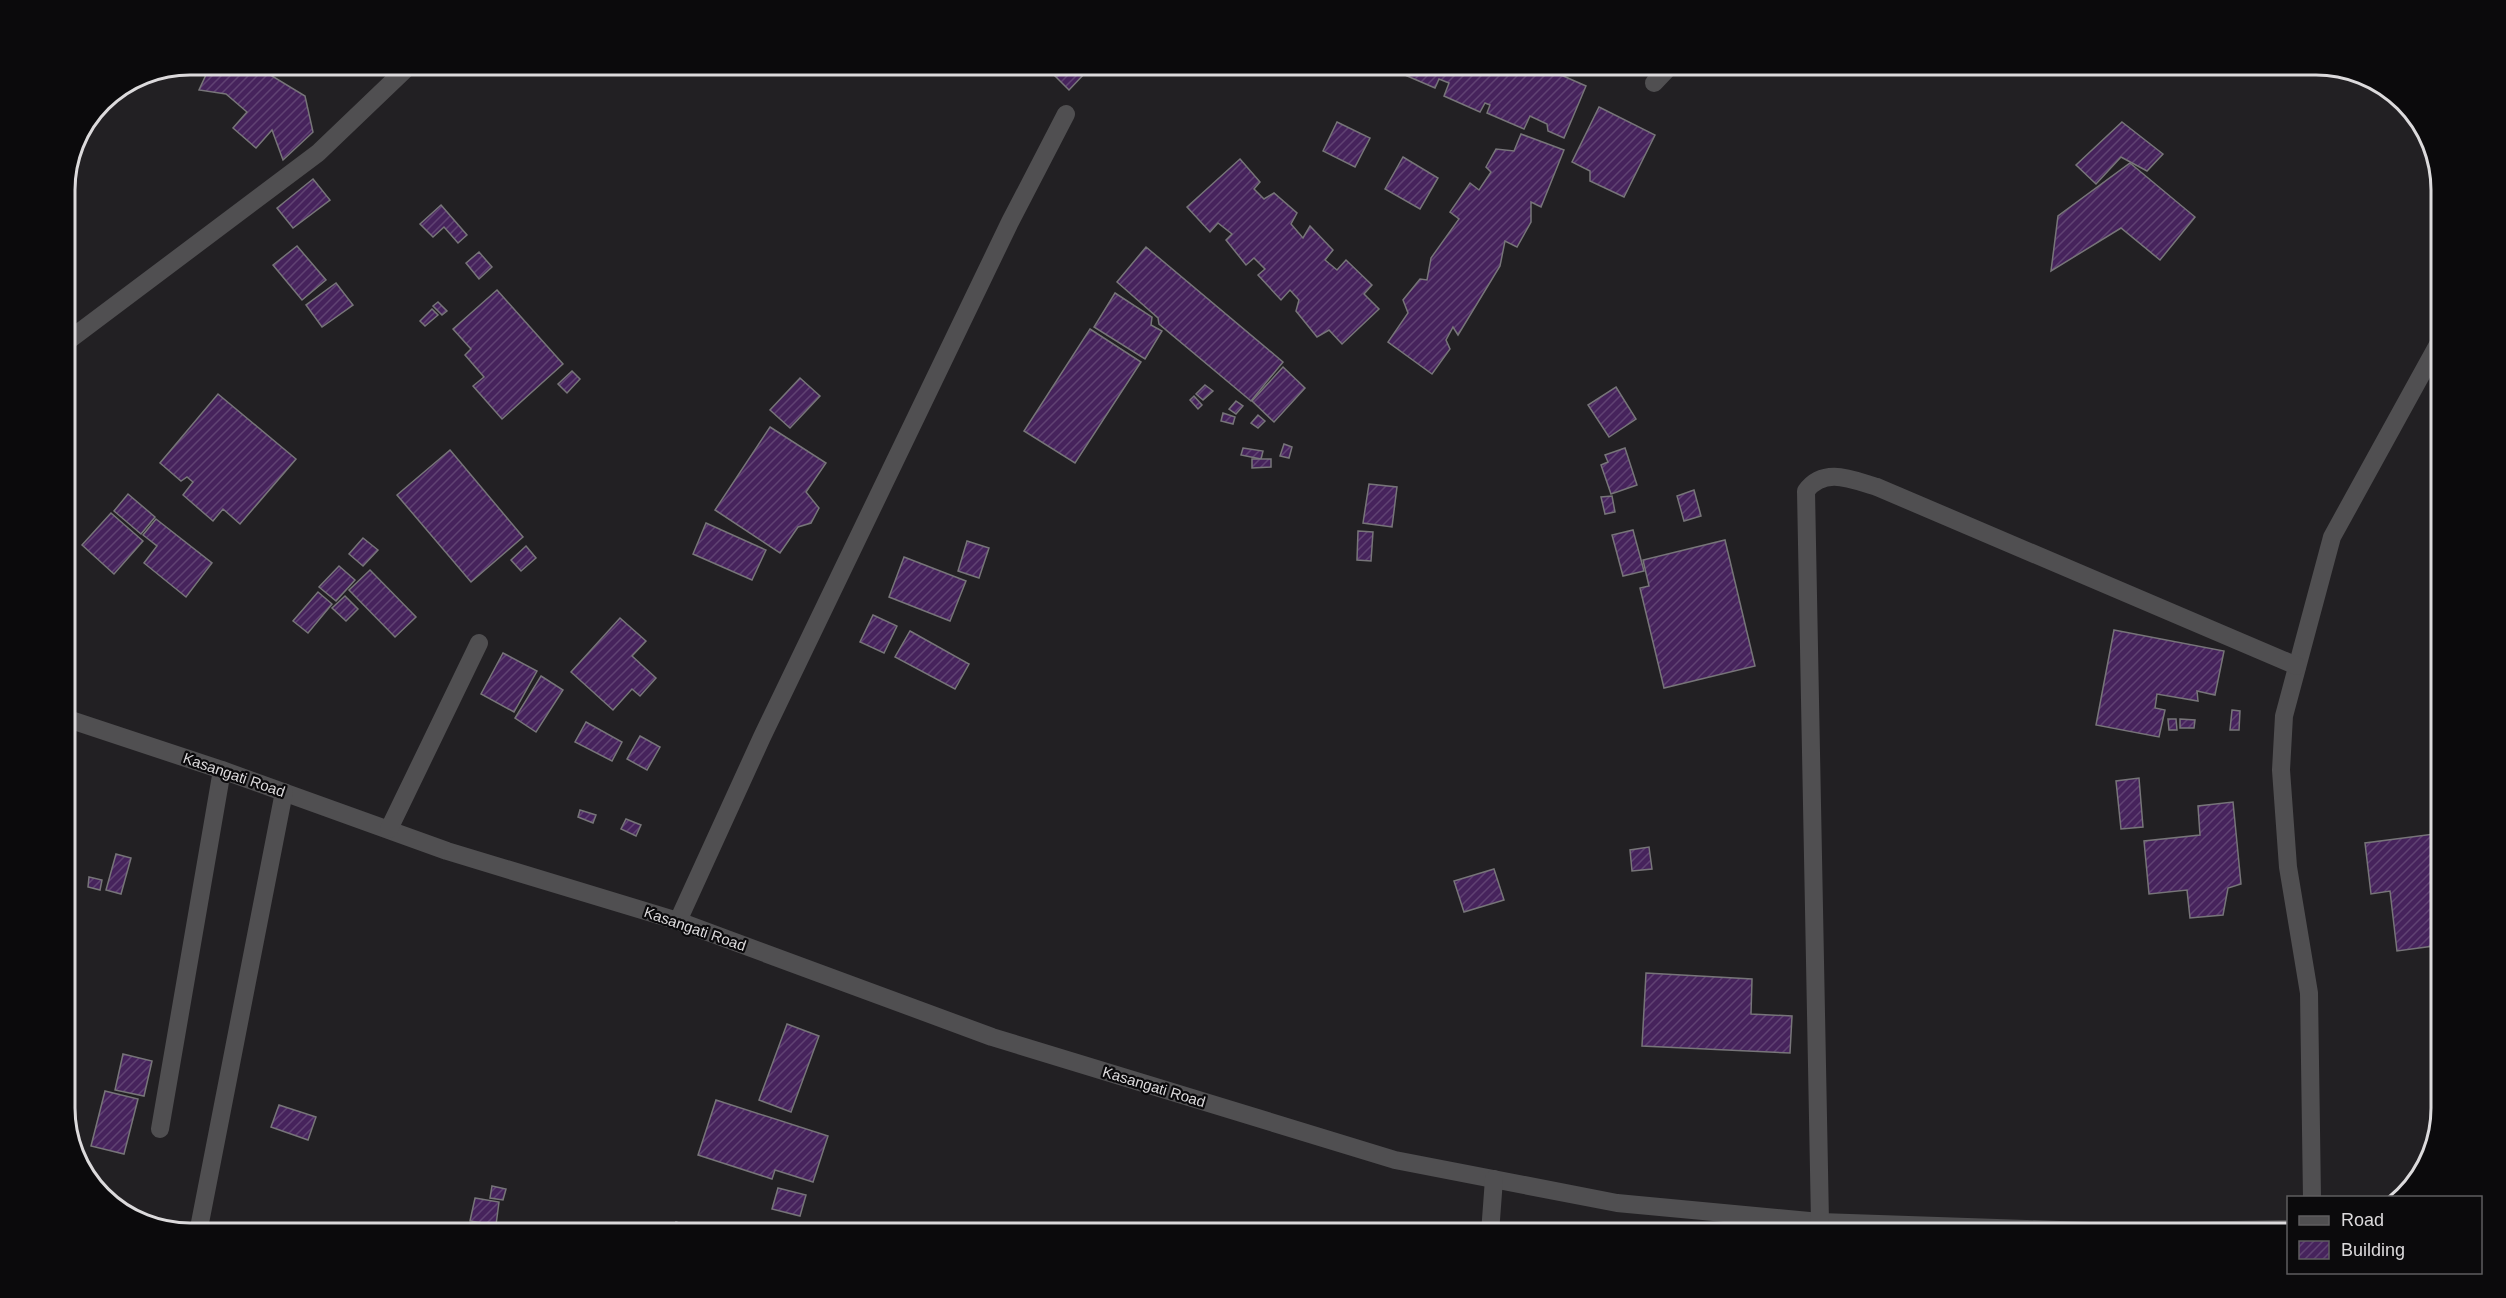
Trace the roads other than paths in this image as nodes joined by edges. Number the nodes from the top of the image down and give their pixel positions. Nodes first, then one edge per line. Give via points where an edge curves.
1 (400, 75) edge
2 (1662, 75) edge
3 (1654, 84) dead end
4 (1066, 114) dead end
5 (75, 335) edge
6 (2431, 357) edge
7 (479, 644) dead end
8 (2297, 666) junction
9 (75, 721) edge
10 (222, 770) junction
11 (284, 792) junction
12 (388, 829) junction
13 (678, 921) junction
14 (160, 1129) dead end
15 (1494, 1179) junction
16 (2312, 1196) edge
17 (1820, 1222) junction
18 (200, 1223) edge
19 (1491, 1223) edge
20 (1850, 1223) edge

1 - 5 street via 318,153
2 - 3 street
4 - 13 street via 767,726
6 - 8 street via 2332,537
7 - 12 street
8 - 16 street via 2284,716 2281,770 2288,867 2309,993
8 - 17 street via 1877,487 1841,476 1813,482 1806,491
9 - 10 street, Kasangati Road
10 - 11 street, Kasangati Road
10 - 14 street
11 - 12 street, Kasangati Road
11 - 18 street
12 - 13 street, Kasangati Road
13 - 15 street, Kasangati Road via 992,1037 1395,1160
15 - 17 street, Kasangati Road via 1617,1203
15 - 19 street
17 - 20 street, Kasangati Road

